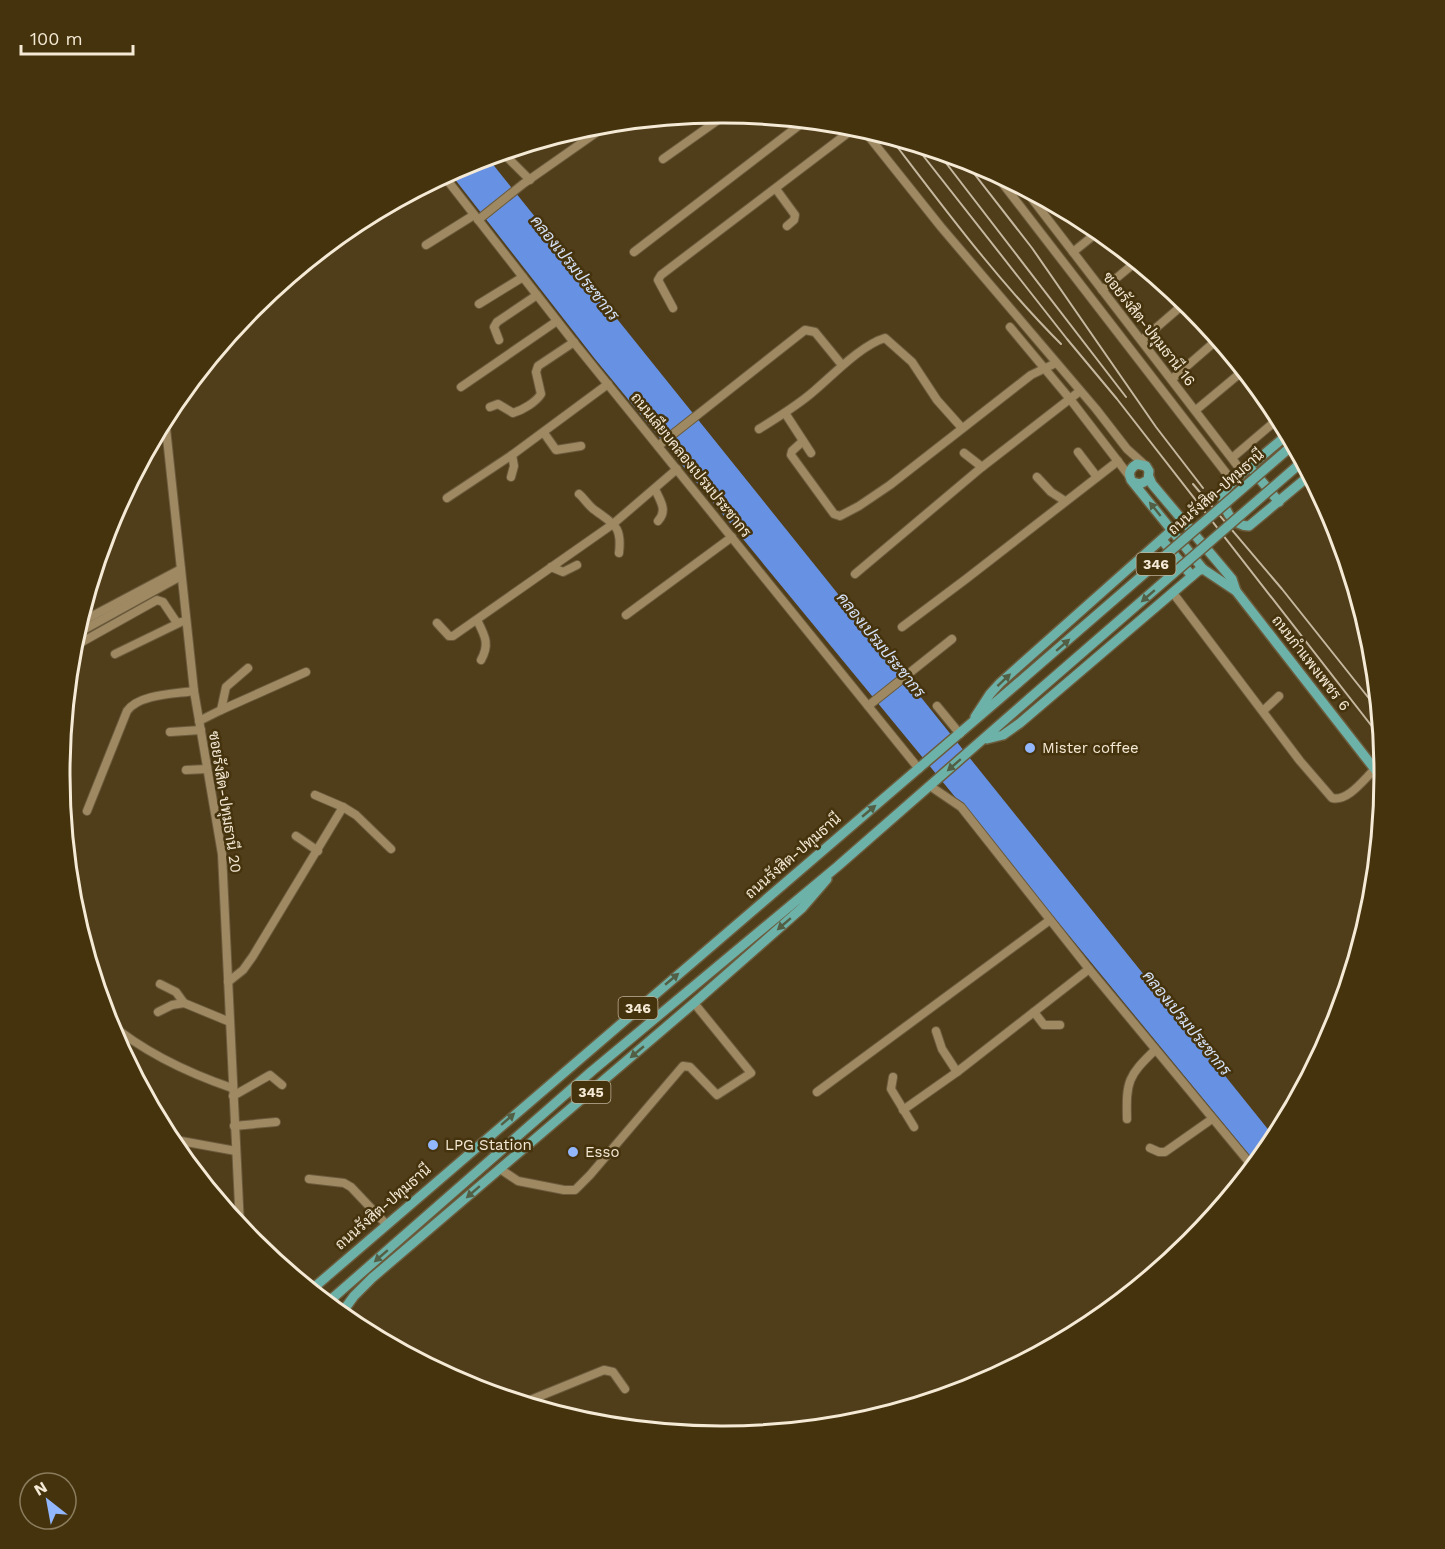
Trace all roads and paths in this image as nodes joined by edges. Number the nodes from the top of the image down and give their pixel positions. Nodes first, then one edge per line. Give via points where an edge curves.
1 (714, 122) edge
2 (797, 127) edge
3 (846, 134) edge
4 (592, 136) edge
5 (872, 140) edge
6 (508, 159) edge
7 (663, 159) dead end
8 (526, 182) junction
9 (450, 183) edge
10 (1006, 188) edge
11 (776, 189) junction
12 (1043, 207) edge
13 (478, 217) junction
14 (787, 226) dead end
15 (1092, 237) edge
16 (426, 245) dead end
17 (634, 252) dead end
18 (1073, 252) junction
19 (1130, 266) edge
20 (523, 277) junction
21 (1102, 290) junction
22 (537, 295) junction
23 (479, 304) dead end
24 (673, 308) dead end
25 (1179, 309) edge
26 (557, 321) junction
27 (1010, 327) dead end
28 (499, 340) dead end
29 (1142, 340) junction
30 (574, 342) junction
31 (1212, 344) edge
32 (1056, 363) junction
33 (842, 365) junction
34 (1045, 369) junction
35 (1238, 375) edge
36 (1172, 379) junction
37 (608, 384) junction
38 (461, 387) dead end
39 (1080, 391) junction
40 (1070, 399) junction
41 (490, 407) dead end
42 (1196, 410) junction
43 (785, 413) junction
44 (1272, 423) edge
45 (962, 428) junction
46 (759, 429) dead end
47 (544, 433) junction
48 (167, 434) edge
49 (1282, 439) edge
50 (802, 441) junction
51 (659, 445) junction
52 (581, 446) dead end
53 (1288, 449) edge
54 (1126, 450) junction
55 (1078, 452) dead end
56 (811, 453) dead end
57 (964, 453) dead end
58 (512, 455) junction
59 (1232, 458) junction
60 (1118, 461) junction
61 (1146, 466) junction
62 (982, 467) junction
63 (1297, 467) edge
64 (677, 469) junction
65 (1247, 470) junction
66 (1132, 476) junction
67 (511, 477) dead end
68 (1038, 477) dead end
69 (1097, 477) junction
70 (1149, 477) junction
71 (1304, 480) edge
72 (1233, 482) junction
73 (655, 489) junction
74 (579, 494) dead end
75 (447, 498) dead end
76 (1065, 501) junction
77 (1279, 502) junction
78 (658, 521) dead end
79 (613, 524) junction
80 (1172, 530) junction
81 (732, 537) junction
82 (1162, 540) junction
83 (619, 553) dead end
84 (577, 566) dead end
85 (551, 567) junction
86 (1203, 569) junction
87 (181, 573) junction
88 (855, 574) dead end
89 (1192, 576) junction
90 (1236, 591) junction
91 (1173, 593) junction
92 (102, 615) junction
93 (626, 615) dead end
94 (90, 619) edge
95 (185, 620) junction
96 (477, 620) junction
97 (177, 623) junction
98 (437, 623) dead end
99 (88, 625) edge
100 (902, 627) dead end
101 (952, 639) dead end
102 (84, 642) edge
103 (115, 654) dead end
104 (481, 660) dead end
105 (248, 668) dead end
106 (306, 672) dead end
107 (194, 691) junction
108 (1279, 696) dead end
109 (869, 706) junction
110 (938, 706) dead end
111 (221, 711) junction
112 (1263, 711) junction
113 (200, 725) junction
114 (969, 726) junction
115 (170, 732) dead end
116 (958, 735) junction
117 (984, 740) junction
118 (921, 766) junction
119 (1374, 768) edge
120 (207, 769) junction
121 (186, 770) dead end
122 (1374, 770) edge
123 (934, 783) junction
124 (315, 795) dead end
125 (343, 807) junction
126 (87, 811) dead end
127 (296, 837) dead end
128 (391, 849) dead end
129 (318, 851) junction
130 (838, 866) junction
131 (1050, 920) junction
132 (1089, 969) junction
133 (228, 982) junction
134 (160, 984) dead end
135 (184, 1003) junction
136 (694, 1004) junction
137 (158, 1012) dead end
138 (1034, 1012) junction
139 (230, 1022) junction
140 (1060, 1025) dead end
141 (936, 1031) dead end
142 (125, 1034) edge
143 (1155, 1050) junction
144 (957, 1072) junction
145 (892, 1077) dead end
146 (282, 1084) dead end
147 (232, 1092) junction
148 (817, 1092) dead end
149 (903, 1110) junction
150 (1127, 1119) dead end
151 (1212, 1119) junction
152 (276, 1122) dead end
153 (234, 1126) junction
154 (914, 1127) dead end
155 (183, 1141) edge
156 (1150, 1148) dead end
157 (236, 1150) junction
158 (1248, 1161) edge
159 (500, 1168) junction
160 (309, 1179) dead end
161 (239, 1212) edge
162 (386, 1224) junction
163 (352, 1253) junction
164 (317, 1285) edge
165 (321, 1288) edge
166 (333, 1297) edge
167 (346, 1307) edge
168 (625, 1389) dead end
169 (535, 1398) edge

1 - 7 street
2 - 17 street
3 - 11 street
4 - 8 street
5 - 32 street
6 - 8 street
8 - 13 street
9 - 13 street, ถนนเลียบคลองเปรมประชากร
10 - 72 street
11 - 14 street via 795,215
11 - 24 street via 660,275 658,280
12 - 18 street, ซอยรังสิต-ปทุมธานี 16
13 - 16 street
13 - 20 street, ถนนเลียบคลองเปรมประชากร
15 - 18 street
18 - 21 street, ซอยรังสิต-ปทุมธานี 16
19 - 21 street
20 - 22 street, ถนนเลียบคลองเปรมประชากร
20 - 23 street
21 - 29 street, ซอยรังสิต-ปทุมธานี 16
22 - 26 street, ถนนเลียบคลองเปรมประชากร
22 - 28 street via 497,322 494,327
25 - 29 street
26 - 30 street, ถนนเลียบคลองเปรมประชากร
26 - 38 street
27 - 34 street
29 - 36 street, ซอยรังสิต-ปทุมธานี 16
30 - 37 street, ถนนเลียบคลองเปรมประชากร
30 - 41 street via 538,366 538,398 513,413 498,405
31 - 36 street
32 - 34 street
32 - 39 street
33 - 43 street
33 - 45 street via 885,338 912,362 937,400
33 - 51 street via 815,332 805,330
34 - 40 street
34 - 45 street
35 - 42 street
36 - 42 street, ซอยรังสิต-ปทุมธานี 16
37 - 47 street
37 - 51 street, ถนนเลียบคลองเปรมประชากร
39 - 40 street
39 - 54 street
40 - 60 street
40 - 62 street
42 - 59 street, ซอยรังสิต-ปทุมธานี 16
43 - 46 street
43 - 50 street
44 - 59 street
45 - 50 street via 890,484 840,516 834,514 791,455
47 - 52 street via 556,450
47 - 58 street
48 - 87 street, ซอยรังสิต-ปทุมธานี 20
49 - 65 main road
50 - 56 street
51 - 64 street, ถนนเลียบคลองเปรมประชากร
114 -> 53 main road, ถนนรังสิต-ปทุมธานี / 346, bridge
54 - 61 street
54 - 66 street
55 - 69 street
57 - 62 street
58 - 67 street
58 - 75 street
59 - 65 street, ซอยรังสิต-ปทุมธานี 16
60 - 66 street
60 - 69 street
61 - 66 main road via 1137,464
61 - 70 main road
62 - 88 street
63 -> 117 main road, 346, bridge
64 - 73 street
64 - 81 street, ถนนเลียบคลองเปรมประชากร
65 - 72 main road
65 - 77 main road
66 - 70 main road via 1143,483
80 -> 66 main road, ถนนกำแพงเพชร 6
68 - 76 street
69 - 76 street
70 - 90 main road, ถนนกำแพงเพชร 6 via 1232,579
71 - 77 main road
72 - 77 main road via 1225,491 1223,502 1230,517 1243,526 1254,523
73 - 78 street via 664,509
73 - 79 street
74 - 79 street
76 - 100 street
79 - 83 street via 620,536
79 - 85 street
80 - 82 main road
80 - 86 main road, ถนนกำแพงเพชร 6
81 - 93 street
81 - 109 street, ถนนเลียบคลองเปรมประชากร
82 - 89 main road
114 -> 82 main road via 1000,683
84 - 85 street via 563,572
85 - 96 street
86 - 89 main road
86 - 90 main road, ถนนกำแพงเพชร 6
87 - 92 street
87 - 95 street, ซอยรังสิต-ปทุมธานี 20
89 - 91 main road
90 - 119 main road, ถนนกำแพงเพชร 6
91 - 112 street
91 - 117 main road via 1020,723 1003,735
92 - 94 street
92 - 99 street
95 - 97 street
95 - 107 street, ซอยรังสิต-ปทุมธานี 20
96 - 98 street via 451,637
96 - 104 street via 486,643
97 - 102 street via 163,602 157,600
97 - 103 street
101 - 109 street
105 - 111 street via 226,687
106 - 111 street
107 - 113 street, ซอยรังสิต-ปทุมธานี 20
107 - 126 street via 132,704
108 - 112 street
109 - 118 street, ถนนเลียบคลองเปรมประชากร
110 - 116 street
111 - 113 street
112 - 122 street via 1332,798 1346,796
113 - 115 street
113 - 120 street, ซอยรังสิต-ปทุมธานี 20
114 - 116 main road, ถนนรังสิต-ปทุมธานี / 346
116 - 118 main road, ถนนรังสิต-ปทุมธานี / 346
117 -> 123 main road, 346
162 -> 118 main road, ถนนรังสิต-ปทุมธานี / 346
120 - 121 street
120 - 133 street, ซอยรังสิต-ปทุมธานี 20 via 222,854
123 - 130 main road, 346
123 - 131 street via 961,807
124 - 125 street
125 - 128 street
125 - 129 street
127 - 129 street
129 - 133 street via 254,956
130 -> 136 main road, 345 via 814,897
130 -> 166 main road, 346 via 592,1071
131 - 132 street
131 - 148 street
132 - 138 street
132 - 143 street
133 - 139 street, ซอยรังสิต-ปทุมธานี 20
134 - 135 street via 176,992
135 - 137 street
135 - 139 street
136 -> 159 main road, 345
136 - 159 street via 751,1073 717,1095 690,1067 683,1066 575,1190 518,1181
138 - 140 street via 1044,1025
138 - 144 street
139 - 147 street, ซอยรังสิต-ปทุมธานี 20
141 - 144 street
142 - 147 street
143 - 150 street via 1130,1078
143 - 151 street
144 - 149 street
145 - 149 street via 891,1089
146 - 147 street via 270,1075
147 - 153 street, ซอยรังสิต-ปทุมธานี 20
149 - 154 street
151 - 156 street via 1165,1152
151 - 158 street
152 - 153 street
153 - 157 street, ซอยรังสิต-ปทุมธานี 20
155 - 157 street
157 - 161 street, ซอยรังสิต-ปทุมธานี 20
159 -> 167 main road, 345 via 372,1278
160 - 162 street via 351,1187
162 - 163 main road, ถนนรังสิต-ปทุมธานี / 346
163 - 164 main road, ถนนรังสิต-ปทุมธานี / 346
163 - 165 main road
168 - 169 street via 613,1372 604,1370

